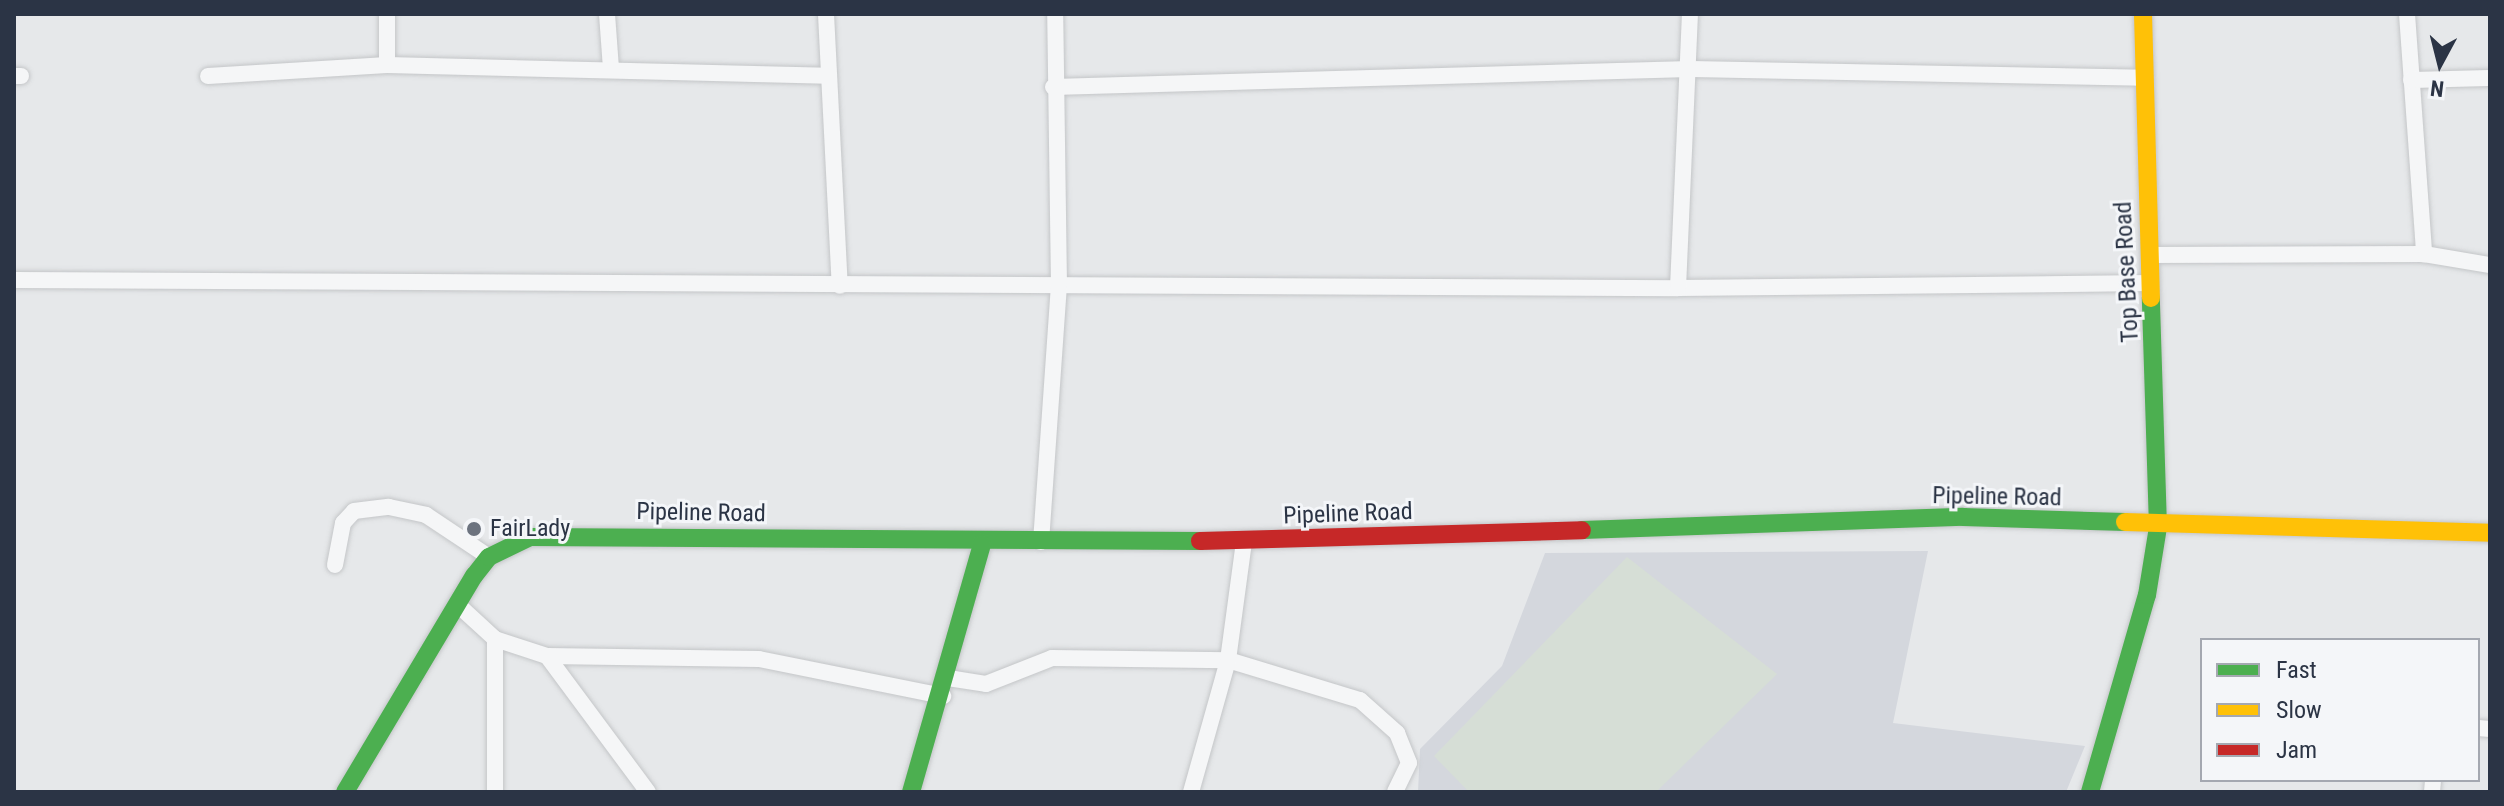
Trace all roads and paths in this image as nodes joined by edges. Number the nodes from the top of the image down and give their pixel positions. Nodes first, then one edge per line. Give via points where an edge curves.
1 (387, 14) edge
2 (607, 14) edge
3 (826, 14) edge
4 (1055, 14) edge
5 (1690, 14) edge
6 (2143, 14) edge
7 (2407, 14) edge
8 (387, 65) junction
9 (611, 69) junction
10 (1691, 69) junction
11 (208, 76) dead end
12 (827, 76) junction
13 (2144, 78) junction
14 (2490, 78) edge
15 (2411, 80) junction
16 (1053, 87) junction
17 (2424, 254) junction
18 (2150, 255) junction
19 (2490, 265) edge
20 (14, 280) edge
21 (2151, 283) junction
22 (840, 286) junction
23 (1059, 286) junction
24 (1678, 288) junction
25 (2158, 527) junction
26 (2490, 533) edge
27 (1244, 541) junction
28 (1041, 542) junction
29 (982, 544) junction
30 (489, 557) junction
31 (335, 565) dead end
32 (457, 604) junction
33 (495, 639) junction
34 (547, 656) junction
35 (1228, 660) junction
36 (946, 687) junction
37 (345, 792) edge
38 (495, 792) edge
39 (648, 792) edge
40 (911, 792) edge
41 (1191, 792) edge
42 (1395, 792) edge
43 (2090, 792) edge

1 - 8 street
2 - 9 street
3 - 12 street
4 - 16 street
5 - 10 street
6 - 13 street, Top Base Road
7 - 15 street
8 - 9 street
8 - 11 street
9 - 12 street
10 - 13 street
10 - 16 street
10 - 24 street
12 - 22 street
13 - 18 street, Top Base Road
14 - 15 street
15 - 17 street
16 - 23 street
17 - 18 street
17 - 19 street
18 - 21 street, Top Base Road
20 - 22 street
21 - 24 street
21 - 25 street, Top Base Road
22 - 23 street
23 - 24 street
23 - 28 street
25 - 26 street, Pipeline Road
25 - 27 street, Pipeline Road via 1963,517
25 - 43 street, Top Base Road via 2147,595
27 - 28 street, Pipeline Road
27 - 35 street
28 - 29 street, Pipeline Road
29 - 30 street, Pipeline Road via 543,535 510,542
29 - 36 street
30 - 31 street via 426,515 389,507 354,511 343,523
30 - 32 street, Pipeline Road
32 - 33 street
32 - 37 street, Pipeline Road
33 - 34 street
33 - 38 street
34 - 36 street via 759,659
34 - 39 street
35 - 36 street via 1052,658 986,684
35 - 41 street
35 - 42 street via 1360,700 1397,733 1409,763
36 - 40 street

